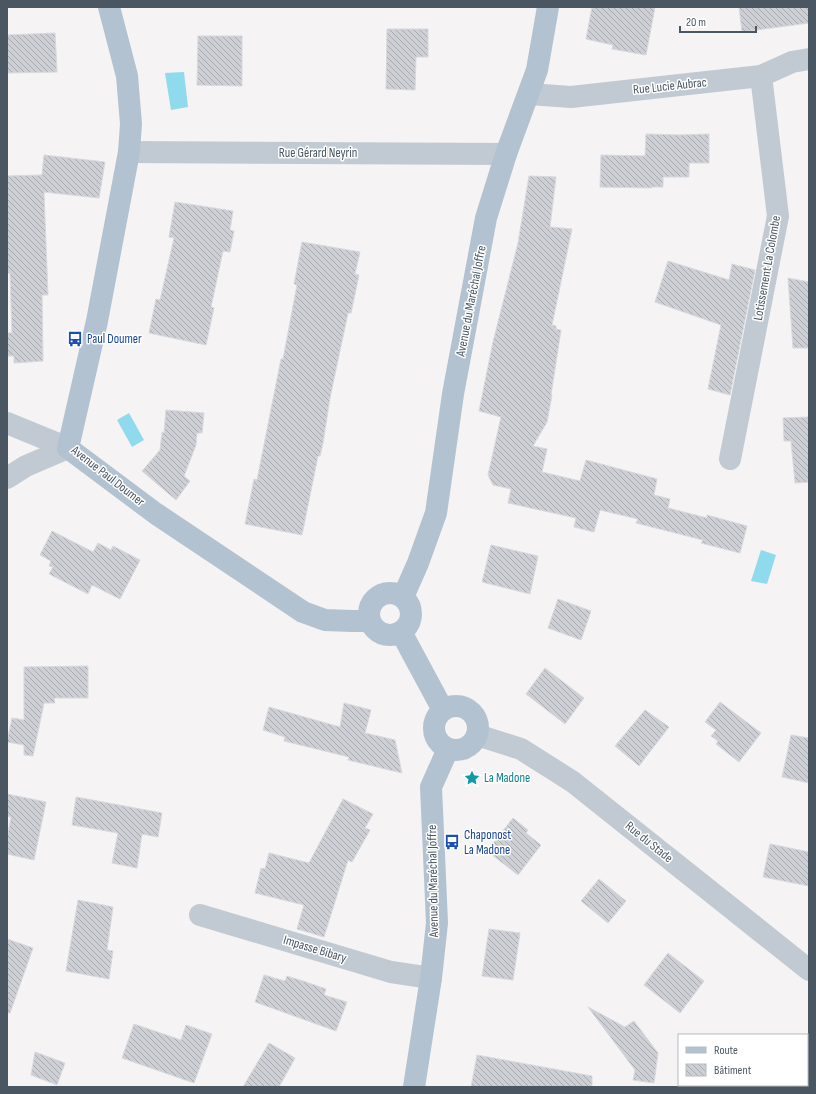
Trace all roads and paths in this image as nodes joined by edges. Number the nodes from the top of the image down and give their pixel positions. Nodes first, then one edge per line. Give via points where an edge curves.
1 (109, 7) edge
2 (548, 7) edge
3 (809, 59) edge
4 (761, 76) junction
5 (529, 94) junction
6 (129, 152) junction
7 (506, 154) junction
8 (7, 423) edge
9 (68, 448) junction
10 (730, 459) dead end
11 (7, 478) edge
12 (403, 597) junction
13 (369, 621) junction
14 (401, 632) junction
15 (443, 710) junction
16 (477, 735) junction
17 (448, 749) junction
18 (200, 915) dead end
19 (809, 970) edge
20 (431, 978) junction
21 (414, 1087) edge

1 - 6 main road, Avenue Paul Doumer via 127,76 131,124
2 - 5 main road, Avenue du Maréchal Joffre via 537,70
3 - 4 street, Rue Lucie Aubrac via 792,62
4 - 5 street, Rue Lucie Aubrac via 571,97
4 - 10 street, Lotissement La Colombe via 778,216
5 - 7 main road, Avenue du Maréchal Joffre
6 - 7 street, Rue Gérard Neyrin
6 - 9 main road, Avenue Paul Doumer via 97,321
7 - 12 main road, Avenue du Maréchal Joffre via 486,218 453,394 436,513
8 - 9 street
9 - 11 street via 26,466
9 - 13 main road, Avenue Paul Doumer via 155,513 303,612 325,620
12 - 13 main road via 392,592 376,598 371,603
12 - 14 main road via 408,602 411,615
13 - 14 main road via 377,631 387,635
14 - 15 main road
15 - 16 main road via 457,706 470,711 477,722
15 - 17 main road via 436,720 434,731 437,740
16 - 17 main road via 468,747 455,751
16 - 19 street, Rue du Stade via 521,749 573,782
17 - 20 main road, Avenue du Maréchal Joffre via 431,787 437,923
18 - 20 street, Impasse Bibary via 391,972
20 - 21 main road, Avenue du Maréchal Joffre

